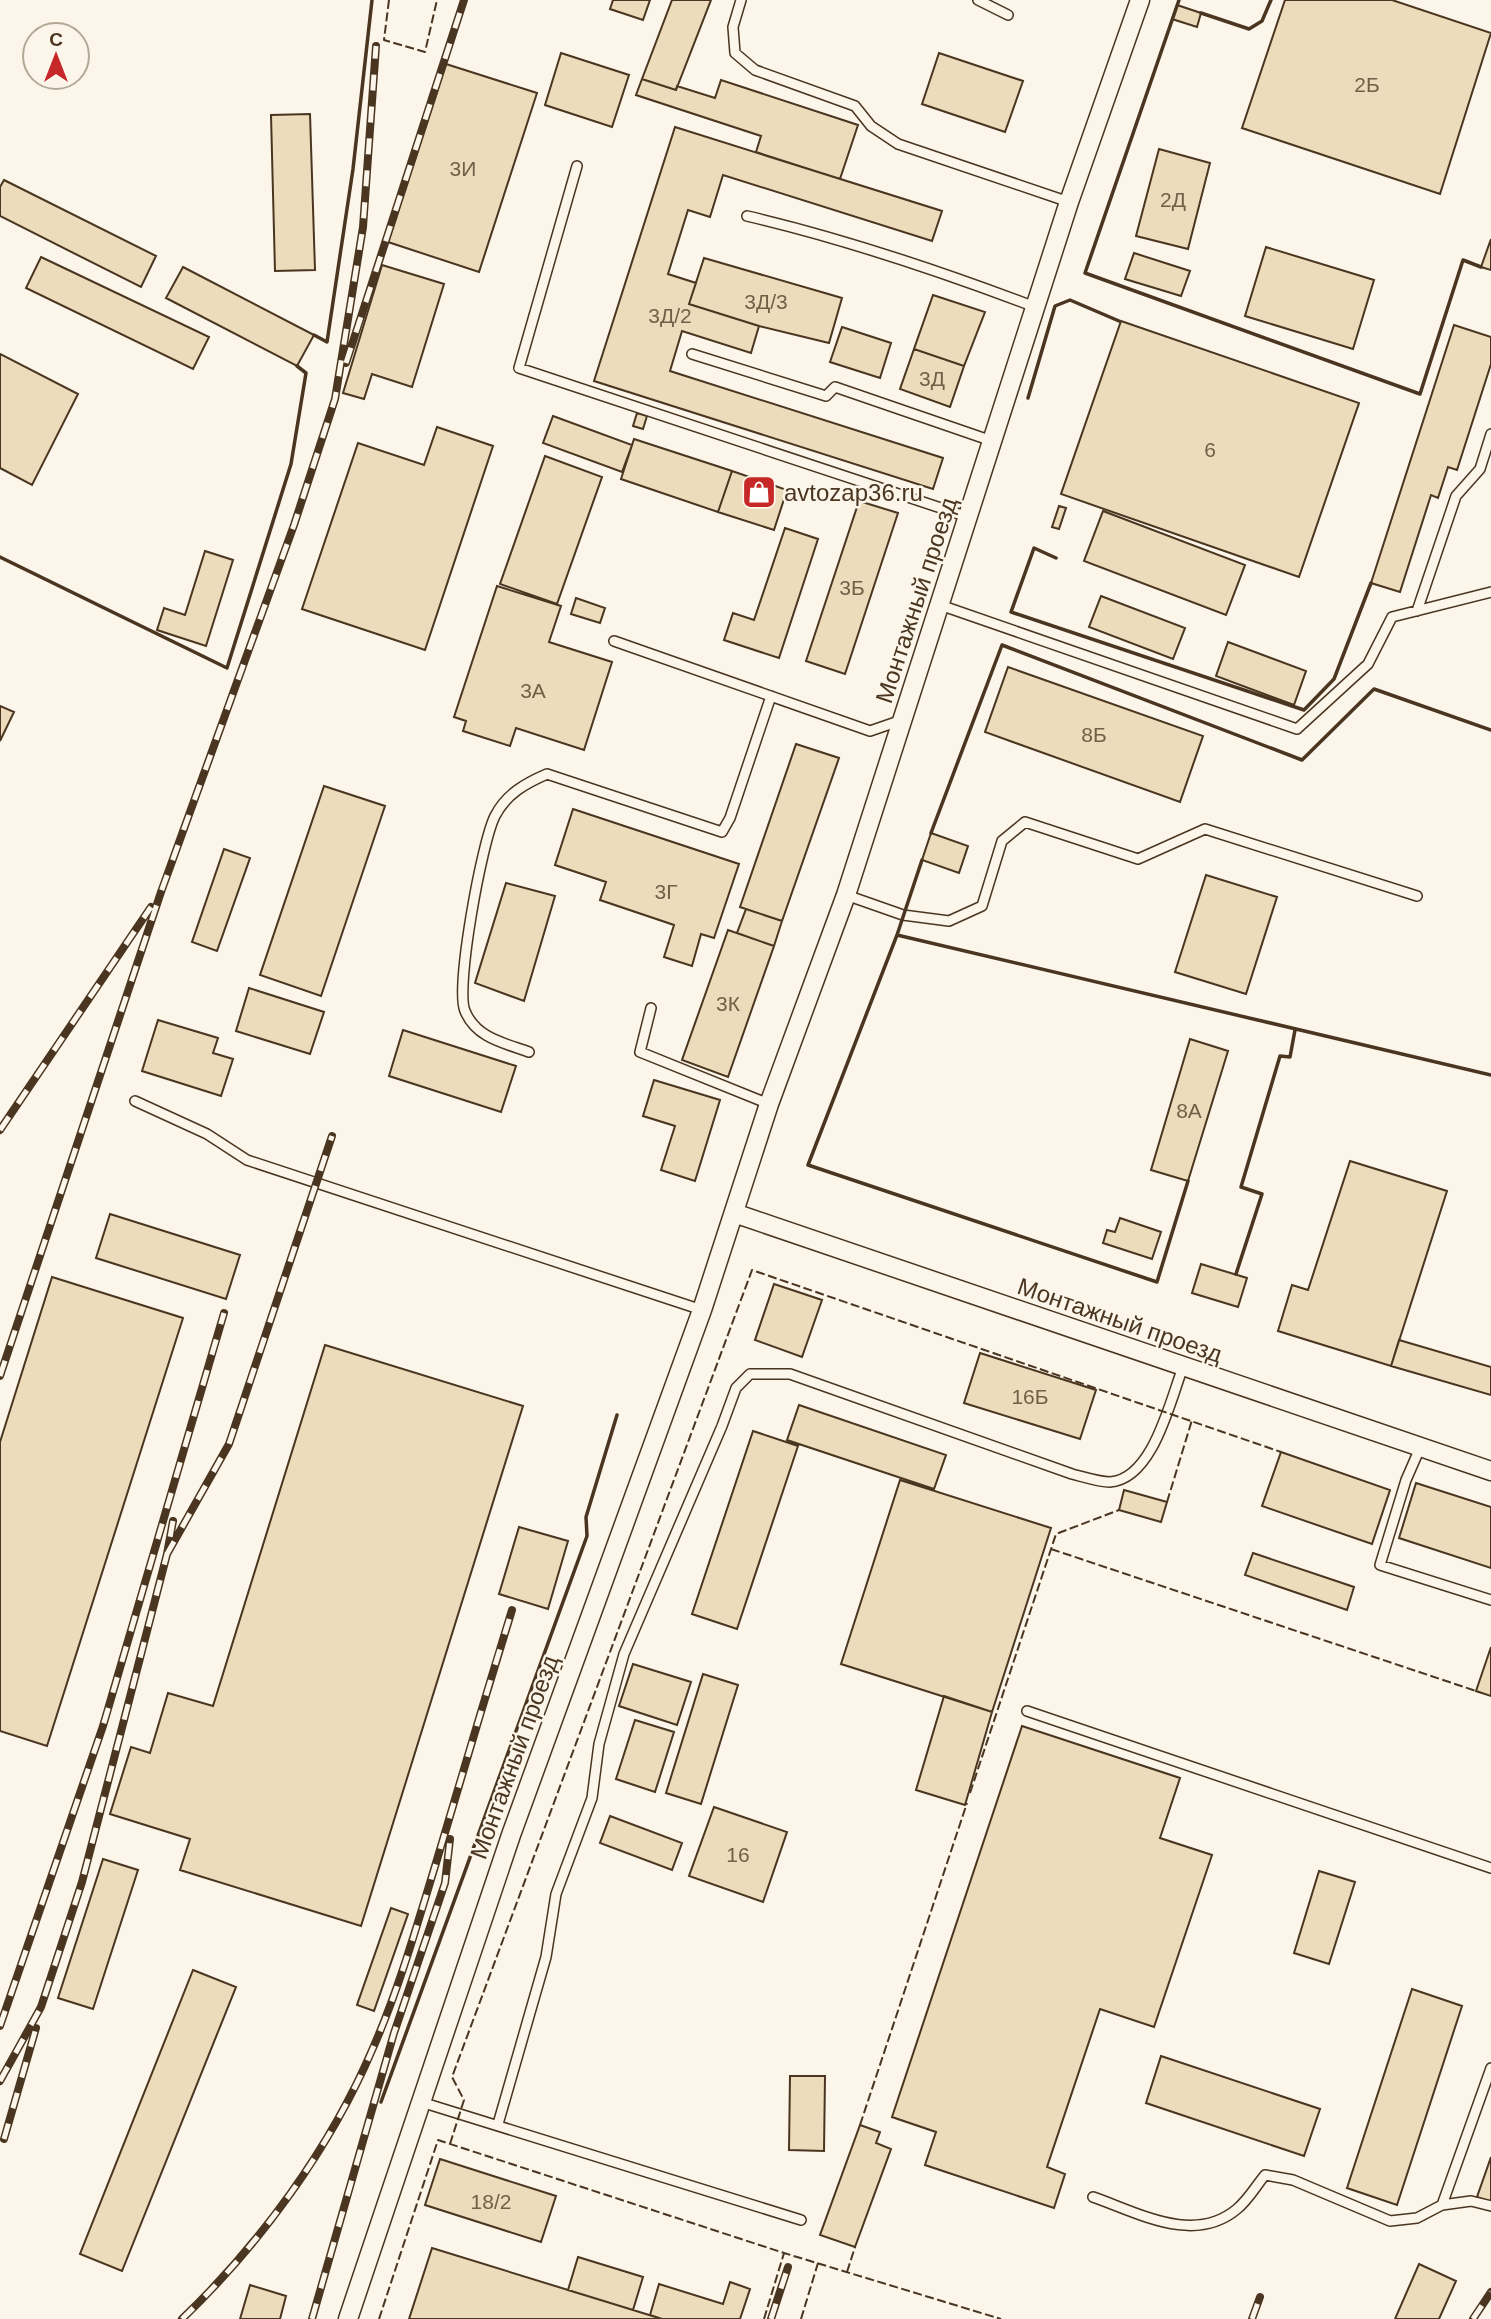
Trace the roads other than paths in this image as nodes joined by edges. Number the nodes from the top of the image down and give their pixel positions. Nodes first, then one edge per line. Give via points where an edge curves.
1 (741, 0) edge
2 (978, 0) edge
3 (1140, 0) edge
4 (1008, 15) dead end
5 (577, 166) dead end
6 (1069, 202) junction
7 (747, 216) dead end
8 (1035, 307) junction
9 (692, 354) dead end
10 (1491, 434) edge
11 (992, 442) junction
12 (968, 517) junction
13 (1491, 592) edge
14 (940, 605) junction
15 (1417, 611) junction
16 (614, 641) dead end
17 (771, 696) junction
18 (903, 720) junction
19 (846, 895) junction
20 (1418, 896) dead end
21 (651, 1008) dead end
22 (530, 1052) dead end
23 (135, 1101) dead end
24 (769, 1104) junction
25 (734, 1213) junction
26 (702, 1310) junction
27 (1183, 1367) junction
28 (1420, 1448) junction
29 (1491, 1471) edge
30 (1491, 1600) edge
31 (1027, 1711) dead end
32 (1491, 1868) edge
33 (1491, 2068) edge
34 (421, 2102) junction
35 (498, 2124) junction
36 (1093, 2197) dead end
37 (1442, 2204) junction
38 (1491, 2206) edge
39 (801, 2220) dead end
40 (348, 2319) edge

1 - 6 lane via 733,27 735,53 755,70 855,106 871,126 898,144
2 - 4 lane
3 - 6 street, Монтажный проезд
5 - 12 lane via 519,368
6 - 8 street, Монтажный проезд
7 - 8 lane via 907,259
8 - 11 street, Монтажный проезд
9 - 11 lane via 826,396 835,387
10 - 15 lane via 1480,469 1456,496
11 - 12 street, Монтажный проезд
12 - 14 street, Монтажный проезд
13 - 15 lane
14 - 15 lane via 1297,729 1368,664 1392,617
14 - 18 street, Монтажный проезд
16 - 17 lane
17 - 18 lane via 870,730
17 - 22 lane via 722,832 547,774 520,785 495,816 466,935 464,1009 481,1035
18 - 19 street, Монтажный проезд
19 - 20 lane via 903,915 949,921 982,906 1002,841 1025,822 1138,859 1205,829
19 - 24 street, Монтажный проезд
21 - 24 lane via 640,1052
23 - 26 lane via 207,1134 247,1160
24 - 25 street, Монтажный проезд
25 - 26 street, Монтажный проезд
25 - 27 street, Монтажный проезд
26 - 34 street, Монтажный проезд via 511,1835
27 - 28 street, Монтажный проезд
27 - 35 lane via 1157,1440 1136,1472 1111,1482 1072,1474 790,1374 750,1374 736,1388 624,1654 599,1744 592,1798 556,1894 546,1957
28 - 29 street, Монтажный проезд
28 - 30 lane via 1381,1565
31 - 32 lane
33 - 37 lane
34 - 35 lane
34 - 40 street, Монтажный проезд
35 - 39 lane
36 - 37 lane via 1173,2225 1206,2227 1237,2209 1265,2175 1293,2180 1390,2221 1418,2218
37 - 38 lane via 1471,2201

